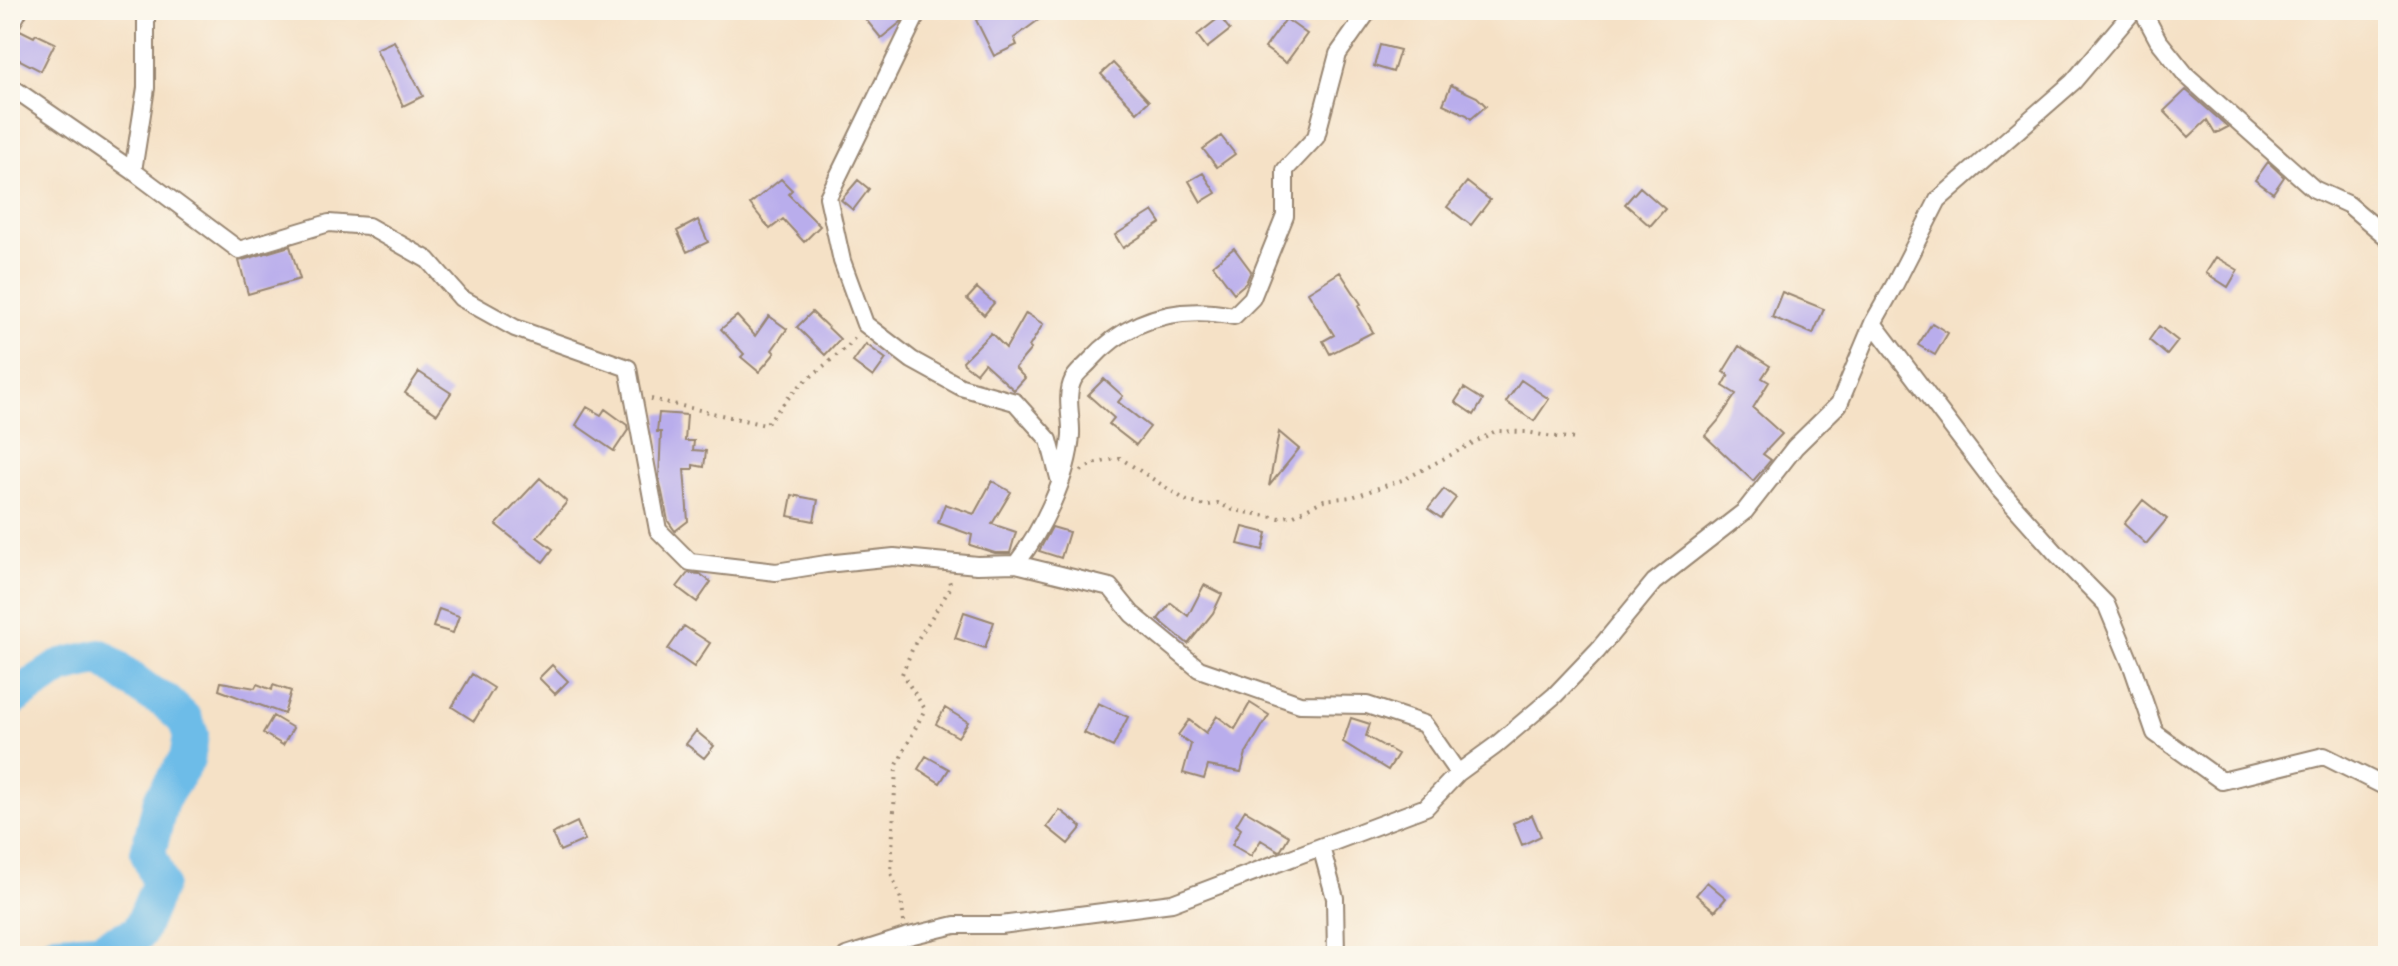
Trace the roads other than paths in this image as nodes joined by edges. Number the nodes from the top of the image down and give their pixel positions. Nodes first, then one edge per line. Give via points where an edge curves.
1 (19, 10) edge
2 (146, 10) edge
3 (919, 10) edge
4 (1369, 10) edge
5 (2134, 10) edge
6 (2142, 10) edge
7 (10, 26) edge
8 (10, 86) edge
9 (133, 171) junction
10 (2388, 238) edge
11 (1873, 323) junction
12 (1060, 483) junction
13 (1016, 564) junction
14 (1458, 773) junction
15 (2388, 788) edge
16 (1321, 847) junction
17 (846, 956) edge
18 (1336, 956) edge

1 - 7 street
2 - 9 street via 146,88
3 - 12 street via 828,197 842,261 865,324 912,360 961,387 1015,402 1049,440
4 - 12 street via 1338,54 1316,137 1285,170 1285,216 1252,298 1234,316 1171,313 1134,325 1101,349 1073,380 1071,436
5 - 11 street via 2073,82 1938,200
6 - 10 street via 2186,75 2314,189 2349,205
8 - 9 street
9 - 13 street via 239,250 329,223 368,226 428,260 461,298 515,328 628,368 658,530 690,562 776,572 894,557
11 - 14 street via 1839,404 1795,447 1745,511 1654,582 1555,695
11 - 15 street via 1998,488 2106,604 2155,733 2222,781 2324,756
12 - 13 street
13 - 14 street via 1110,587 1132,614 1199,669 1300,704 1367,705 1424,724
14 - 16 street via 1426,807
16 - 17 street via 1172,903 1001,925 955,925
16 - 18 street via 1335,898

